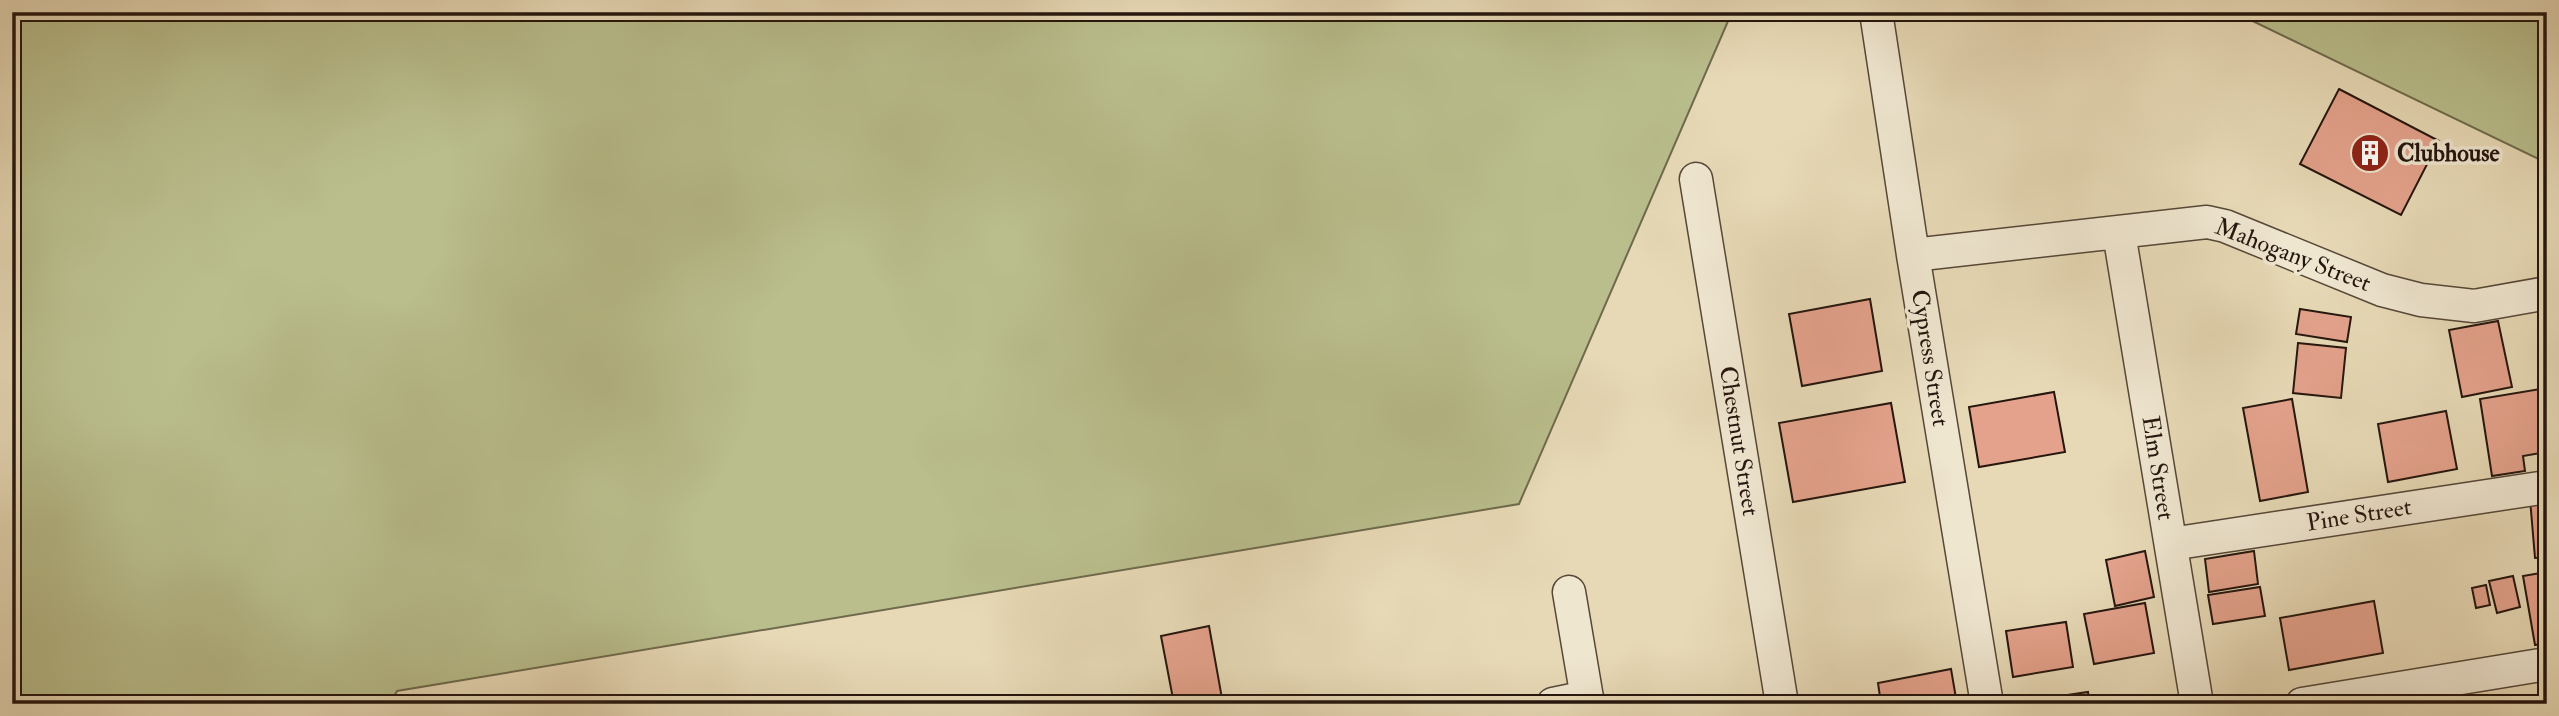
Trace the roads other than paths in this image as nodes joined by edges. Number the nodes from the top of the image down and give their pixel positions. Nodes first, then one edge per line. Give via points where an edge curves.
1 (1876, 12) edge
2 (1696, 179) dead end
3 (2119, 233) junction
4 (1913, 255) junction
5 (2547, 293) edge
6 (2547, 487) edge
7 (2171, 544) junction
8 (1569, 592) dead end
9 (2547, 664) edge
10 (1588, 701) edge
11 (1553, 704) edge
12 (1782, 704) edge
13 (1987, 704) edge
14 (2197, 704) edge
15 (2302, 704) edge

1 - 4 street, Cypress Street
2 - 12 street, Chestnut Street
3 - 4 street, Mahogany Street
3 - 5 street, Mahogany Street via 2207,222 2382,290 2449,304 2474,306
3 - 7 street, Elm Street
4 - 13 street, Cypress Street
6 - 7 street, Pine Street
7 - 14 street, Elm Street
8 - 10 street
9 - 15 street
10 - 11 street

